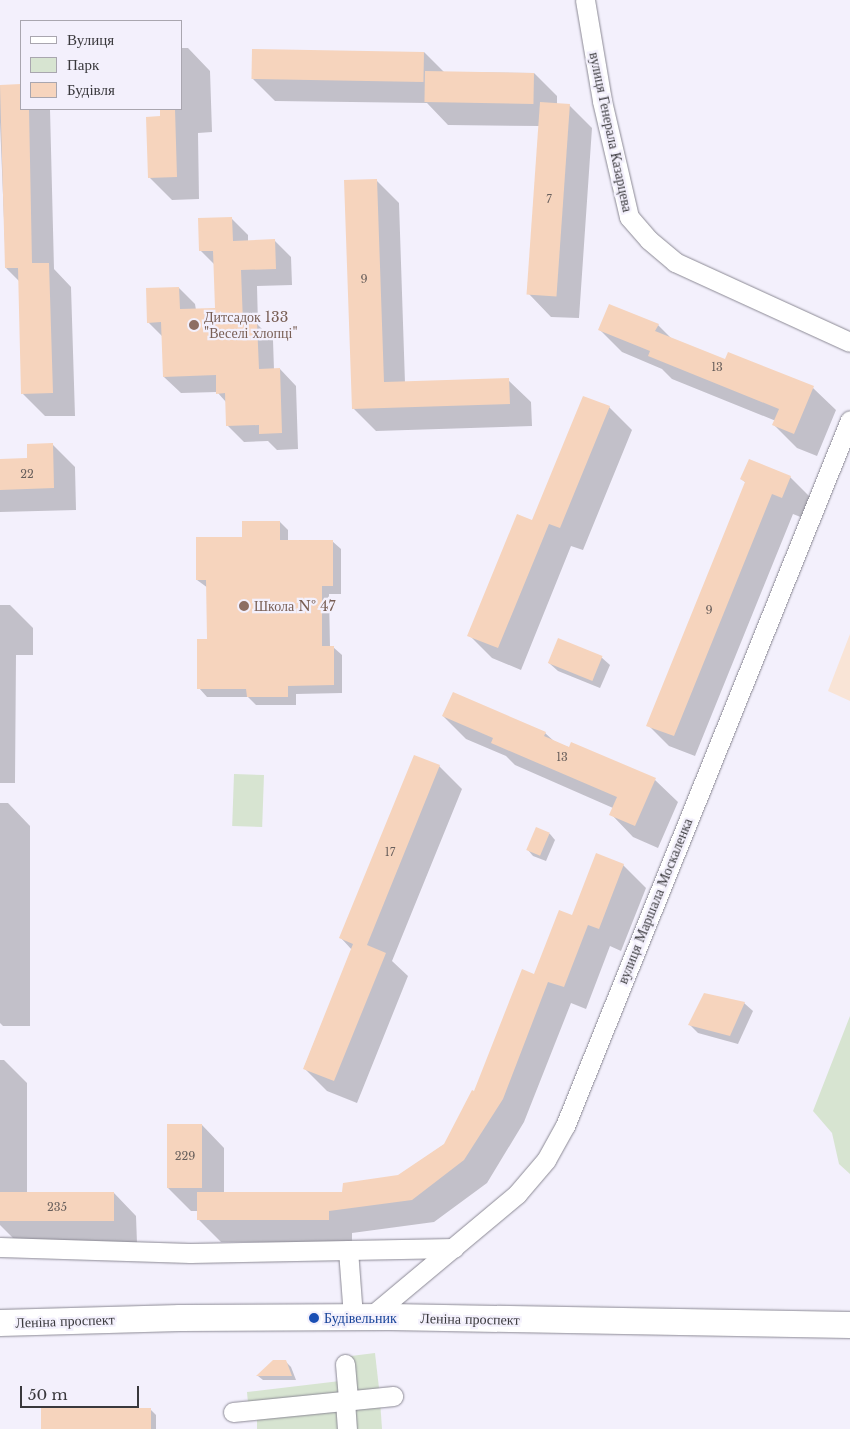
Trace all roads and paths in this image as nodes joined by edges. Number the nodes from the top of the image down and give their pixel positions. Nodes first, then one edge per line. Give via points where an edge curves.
1 (585, 0) edge
2 (850, 342) edge
3 (850, 420) edge
4 (0, 1246) edge
5 (454, 1248) junction
6 (348, 1250) junction
7 (361, 1317) junction
8 (0, 1323) edge
9 (850, 1326) edge
10 (345, 1364) dead end
11 (393, 1396) dead end
12 (347, 1401) junction
13 (233, 1412) dead end
14 (347, 1429) edge

1 - 2 street, вулиця Генерала Казарцева via 602,101 629,217 675,262
3 - 5 street, вулиця Маршала Москаленка via 565,1126 546,1160 517,1194
4 - 6 street via 190,1253
5 - 6 street
5 - 7 street, вулиця Маршала Москаленка
6 - 7 street
7 - 8 main road, Леніна проспект
7 - 9 main road, Леніна проспект
10 - 12 street
11 - 12 street
12 - 13 street
12 - 14 street

